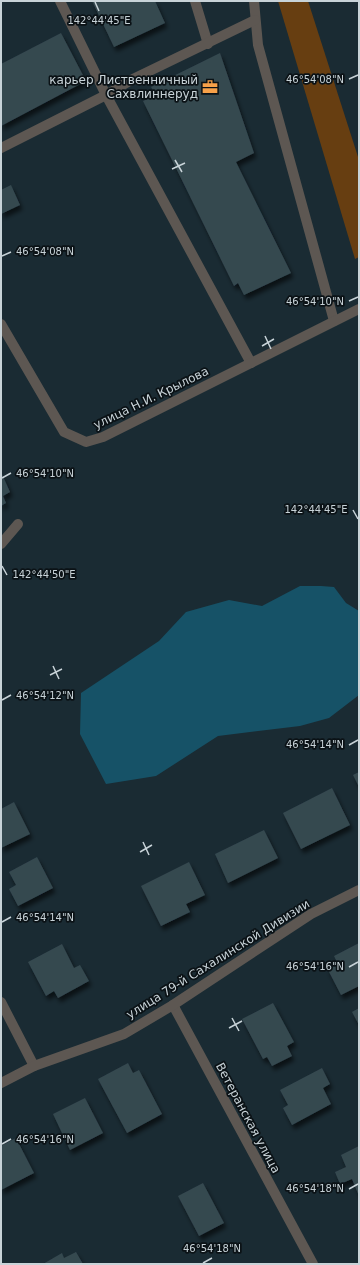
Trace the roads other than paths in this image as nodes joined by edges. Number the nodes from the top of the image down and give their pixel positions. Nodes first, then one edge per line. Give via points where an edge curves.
1 (60, 1) edge
2 (195, 1) edge
3 (254, 1) edge
4 (255, 20) junction
5 (208, 44) junction
6 (106, 95) junction
7 (1, 148) edge
8 (359, 309) edge
9 (334, 321) junction
10 (1, 324) edge
11 (251, 363) junction
12 (18, 524) dead end
13 (1, 544) edge
14 (359, 890) edge
15 (1, 1002) edge
16 (172, 1005) junction
17 (34, 1066) junction
18 (1, 1083) edge
19 (313, 1264) edge

1 - 6 street
2 - 5 street
3 - 4 street
4 - 5 street
4 - 9 street via 258,45
5 - 6 street via 133,78
6 - 7 street
6 - 11 street
8 - 9 street, улица Н.И. Крылова
9 - 11 street, улица Н.И. Крылова
10 - 11 street, улица Н.И. Крылова via 64,432 86,442 103,437
12 - 13 street
14 - 16 street, улица 79-й Сахалинской Дивизии via 311,914
15 - 17 street
16 - 17 street, улица 79-й Сахалинской Дивизии via 124,1034
16 - 19 street, Ветеранская улица
17 - 18 street, улица 79-й Сахалинской Дивизии

